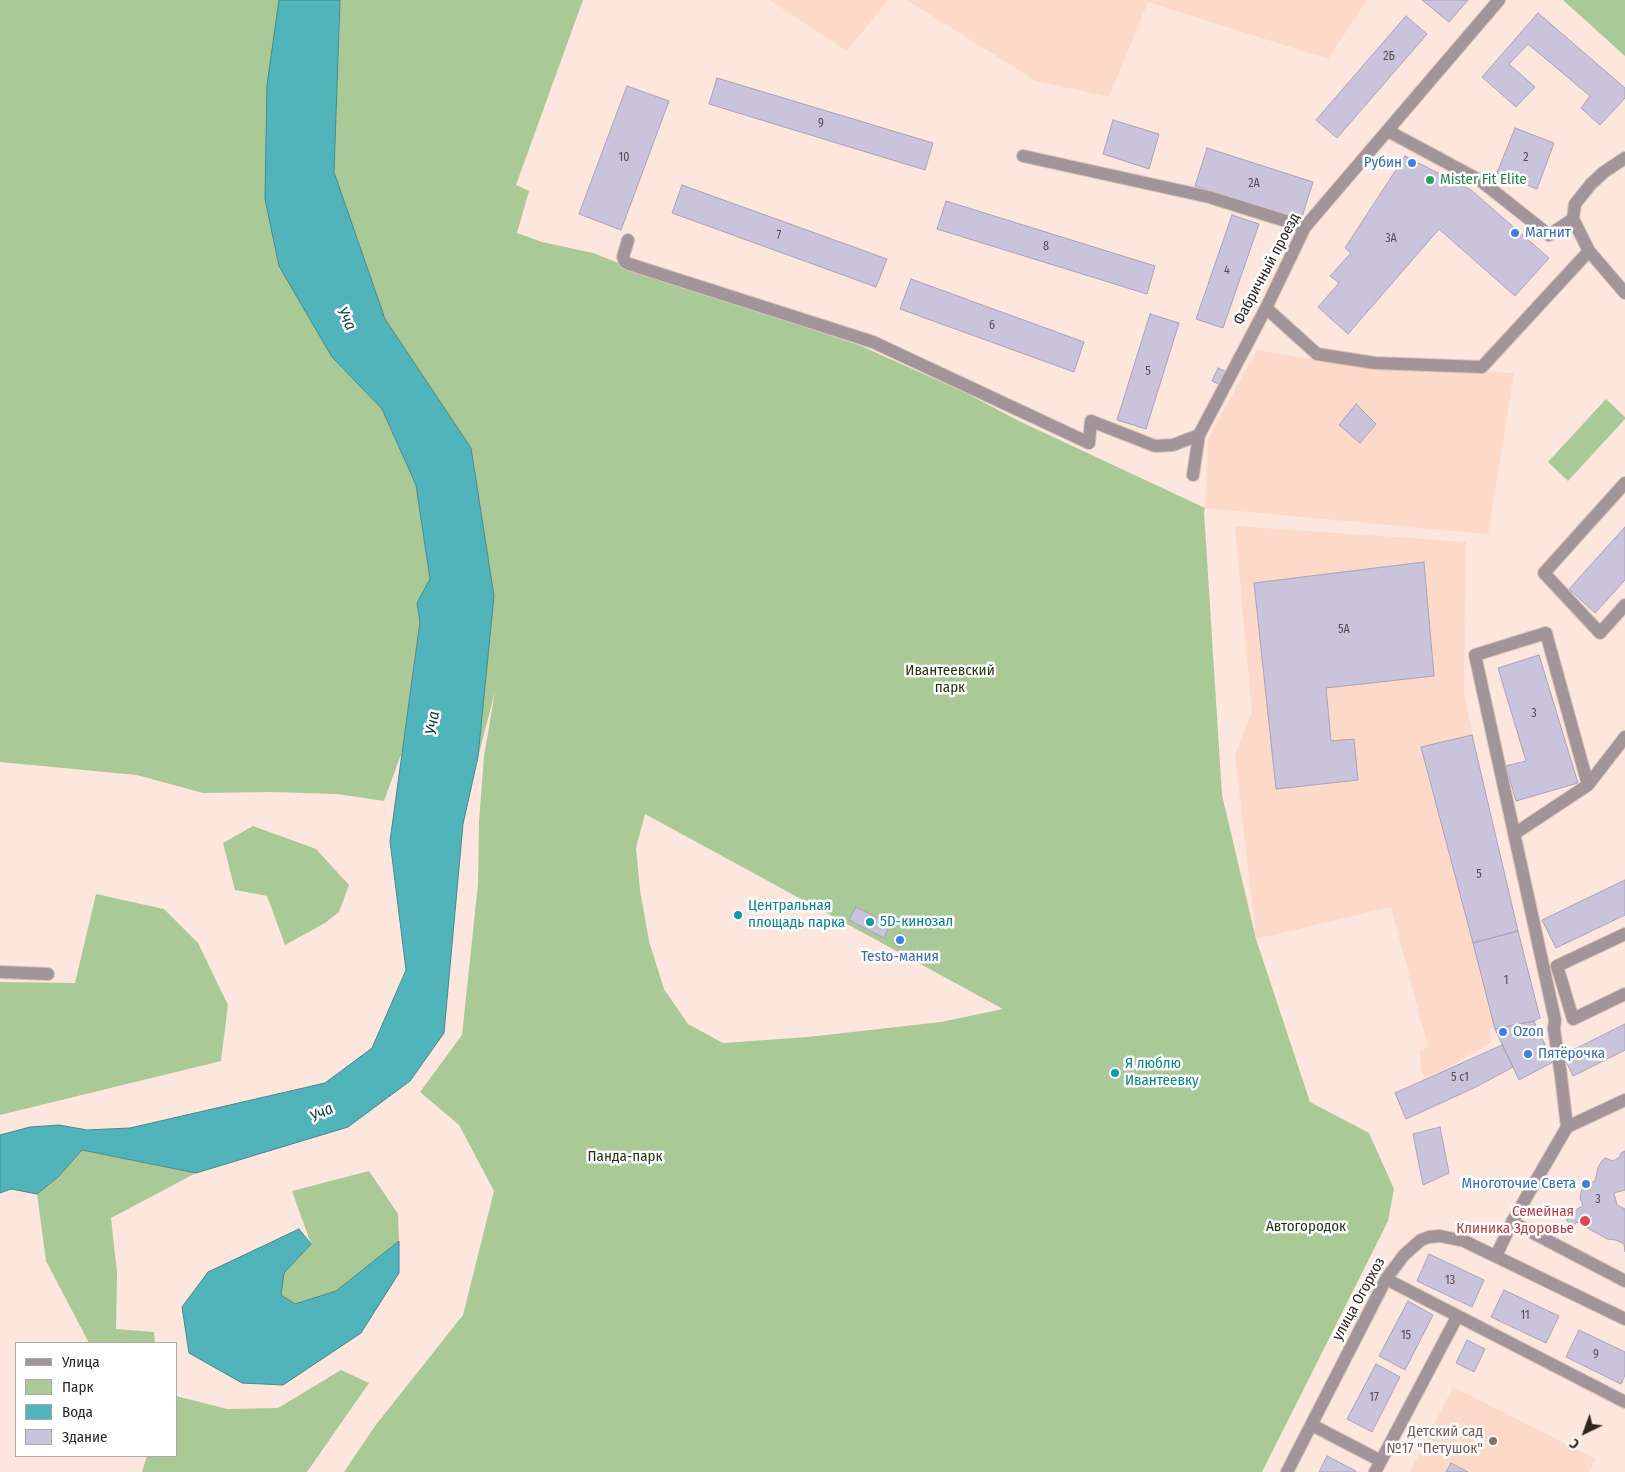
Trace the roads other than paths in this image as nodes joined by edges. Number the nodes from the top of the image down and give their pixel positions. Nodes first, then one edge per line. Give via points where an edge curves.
1 (1498, 0) edge
2 (1388, 131) junction
3 (1023, 156) dead end
4 (1625, 158) edge
5 (1573, 219) junction
6 (1305, 227) junction
7 (628, 240) dead end
8 (1589, 251) junction
9 (1625, 293) edge
10 (1266, 308) junction
11 (1199, 435) junction
12 (1193, 475) dead end
13 (1625, 483) edge
14 (1625, 605) edge
15 (1625, 737) edge
16 (1588, 784) junction
17 (1514, 834) junction
18 (1625, 934) edge
19 (0, 972) edge
20 (48, 974) dead end
21 (1625, 994) edge
22 (1625, 1100) edge
23 (1567, 1127) junction
24 (1512, 1222) junction
25 (1496, 1256) junction
26 (1386, 1278) junction
27 (1625, 1281) edge
28 (1457, 1316) junction
29 (1625, 1319) edge
30 (1625, 1402) edge
31 (1312, 1425) junction
32 (1378, 1466) edge
33 (1287, 1472) edge

1 - 2 street, Фабричный проезд
2 - 5 street via 1481,181 1549,235
2 - 6 street, Фабричный проезд
3 - 6 street via 1209,197
4 - 5 street via 1591,184 1575,204
5 - 8 street
6 - 10 street, Фабричный проезд
7 - 11 street via 623,257 629,264 873,342 1089,443 1091,421 1155,446 1173,445
8 - 9 street
8 - 10 street via 1482,367 1375,363 1317,354
10 - 11 street, Фабричный проезд
11 - 12 street, Фабричный проезд
13 - 14 street via 1544,573 1600,632
15 - 16 street
16 - 17 street
16 - 17 street via 1546,633 1475,655
17 - 23 street via 1554,1020
18 - 21 street via 1557,966 1573,1020
19 - 20 street
22 - 23 street
23 - 24 street
24 - 25 street
24 - 27 street
25 - 26 street, улица Огорхоз via 1464,1241 1429,1237 1404,1255
25 - 29 street, улица Огорхоз
26 - 28 street
26 - 31 street, улица Огорхоз
28 - 30 street
28 - 32 street
31 - 32 street
31 - 33 street, улица Огорхоз

